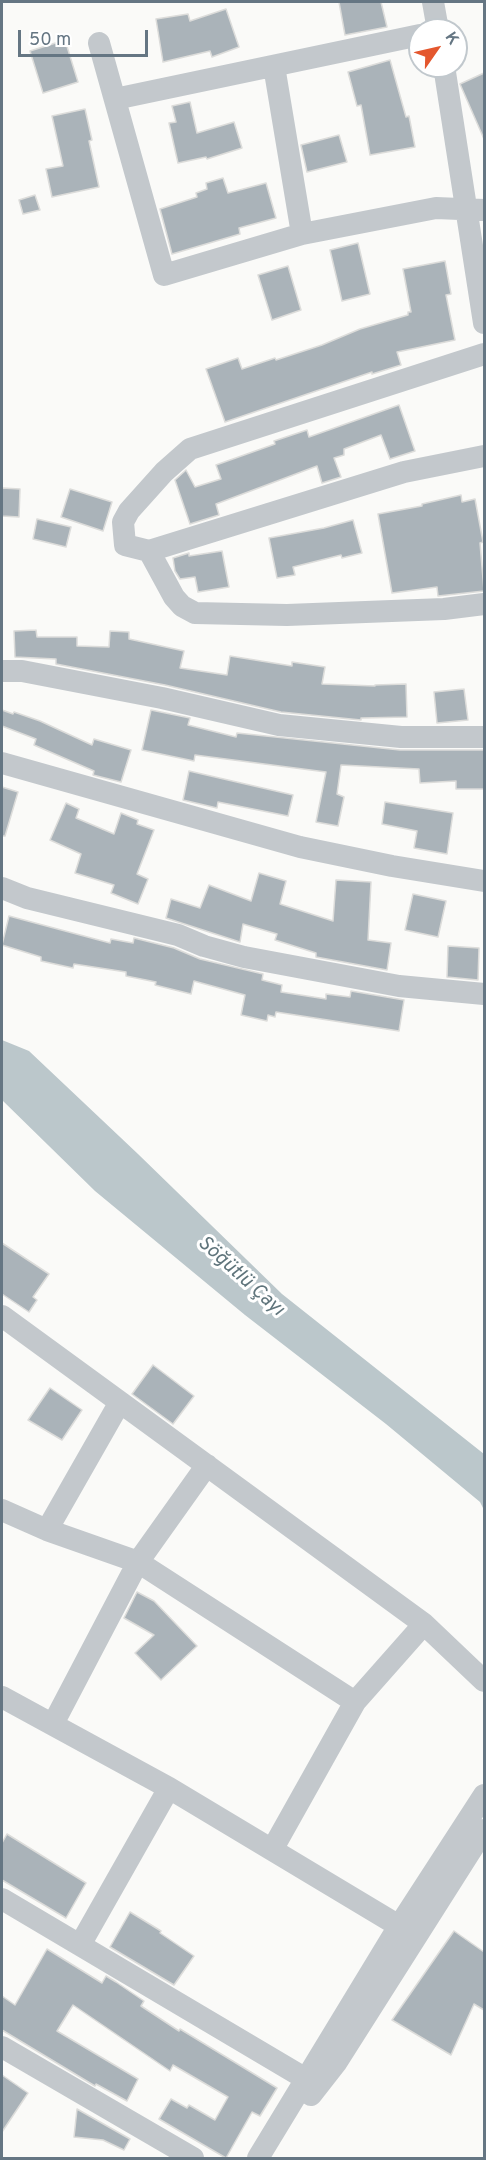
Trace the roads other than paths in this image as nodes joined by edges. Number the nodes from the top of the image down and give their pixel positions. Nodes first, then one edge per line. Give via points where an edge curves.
1 (433, 2) edge
2 (436, 18) edge
3 (408, 38) edge
4 (99, 43) dead end
5 (274, 66) junction
6 (447, 78) edge
7 (115, 99) junction
8 (476, 209) edge
9 (302, 234) junction
10 (484, 323) edge
11 (484, 354) edge
12 (484, 456) edge
13 (149, 551) junction
14 (484, 604) edge
15 (2, 671) edge
16 (484, 737) edge
17 (2, 763) edge
18 (484, 881) edge
19 (2, 888) edge
20 (484, 994) edge
21 (2, 1316) edge
22 (120, 1402) junction
23 (207, 1465) junction
24 (2, 1510) edge
25 (47, 1530) junction
26 (138, 1562) junction
27 (424, 1624) junction
28 (484, 1681) edge
29 (2, 1697) edge
30 (355, 1702) junction
31 (53, 1724) junction
32 (170, 1788) junction
33 (484, 1795) edge
34 (484, 1830) edge
35 (272, 1850) junction
36 (2, 1899) edge
37 (399, 1926) junction
38 (80, 1945) junction
39 (2, 2047) edge
40 (306, 2079) junction
41 (193, 2158) edge
42 (261, 2158) edge

1 - 2 street
3 - 5 street
4 - 7 street
5 - 7 street
5 - 9 street
6 - 8 street
7 - 9 street via 164,275
8 - 9 street via 436,208
8 - 10 street
11 - 13 street via 190,449 164,471 123,522 125,545
12 - 13 street via 404,472
13 - 14 street via 174,597 195,613 287,615
15 - 16 street via 22,671 162,698 279,725 401,736
17 - 18 street via 300,847
19 - 20 street via 178,935 244,957 399,986
21 - 22 street
22 - 23 street
22 - 25 street
23 - 26 street
23 - 27 street
24 - 25 street
25 - 26 street
26 - 30 street
26 - 31 street
27 - 28 street
27 - 30 street
29 - 31 street
30 - 35 street
31 - 32 street
32 - 35 street
32 - 38 street
33 - 37 street
34 - 42 street via 336,2063
35 - 37 street
36 - 38 street
37 - 40 street
38 - 40 street
39 - 41 street
40 - 42 street

